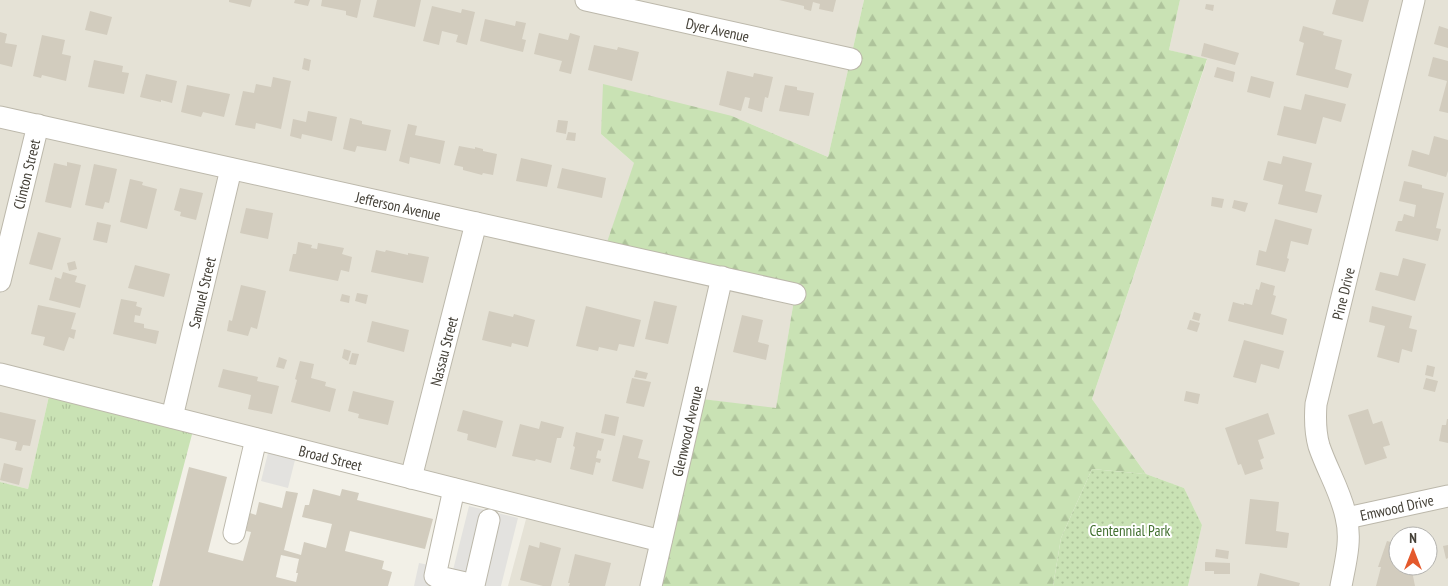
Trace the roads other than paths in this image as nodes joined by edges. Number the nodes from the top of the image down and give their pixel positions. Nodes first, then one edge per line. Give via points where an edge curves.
1 (586, 0) edge
2 (1414, 0) edge
3 (851, 59) dead end
4 (0, 117) edge
5 (38, 126) junction
6 (231, 168) junction
7 (476, 223) junction
8 (722, 278) junction
9 (0, 281) edge
10 (795, 294) dead end
11 (0, 374) edge
12 (172, 418) junction
13 (256, 439) junction
14 (411, 478) junction
15 (454, 488) junction
16 (1448, 496) edge
17 (1347, 518) junction
18 (489, 520) dead end
19 (234, 533) dead end
20 (661, 541) junction
21 (651, 586) edge
22 (1341, 586) edge

1 - 3 street, Dyer Avenue
2 - 17 street, Pine Drive via 1316,404 1319,445
4 - 5 street, Jefferson Avenue
5 - 6 street, Jefferson Avenue
5 - 9 street, Clinton Street
6 - 7 street, Jefferson Avenue
6 - 12 street, Samuel Street
7 - 8 street, Jefferson Avenue
7 - 14 street, Nassau Street
8 - 10 street, Jefferson Avenue
8 - 20 street, Glenwood Avenue
11 - 12 street, Broad Street
12 - 13 street, Broad Street
13 - 14 street, Broad Street
13 - 19 street
14 - 15 street, Broad Street
15 - 18 street via 435,576 474,585
15 - 20 street, Broad Street
16 - 17 street, Emwood Drive
17 - 22 street, Pine Drive via 1348,549
20 - 21 street, Glenwood Avenue

